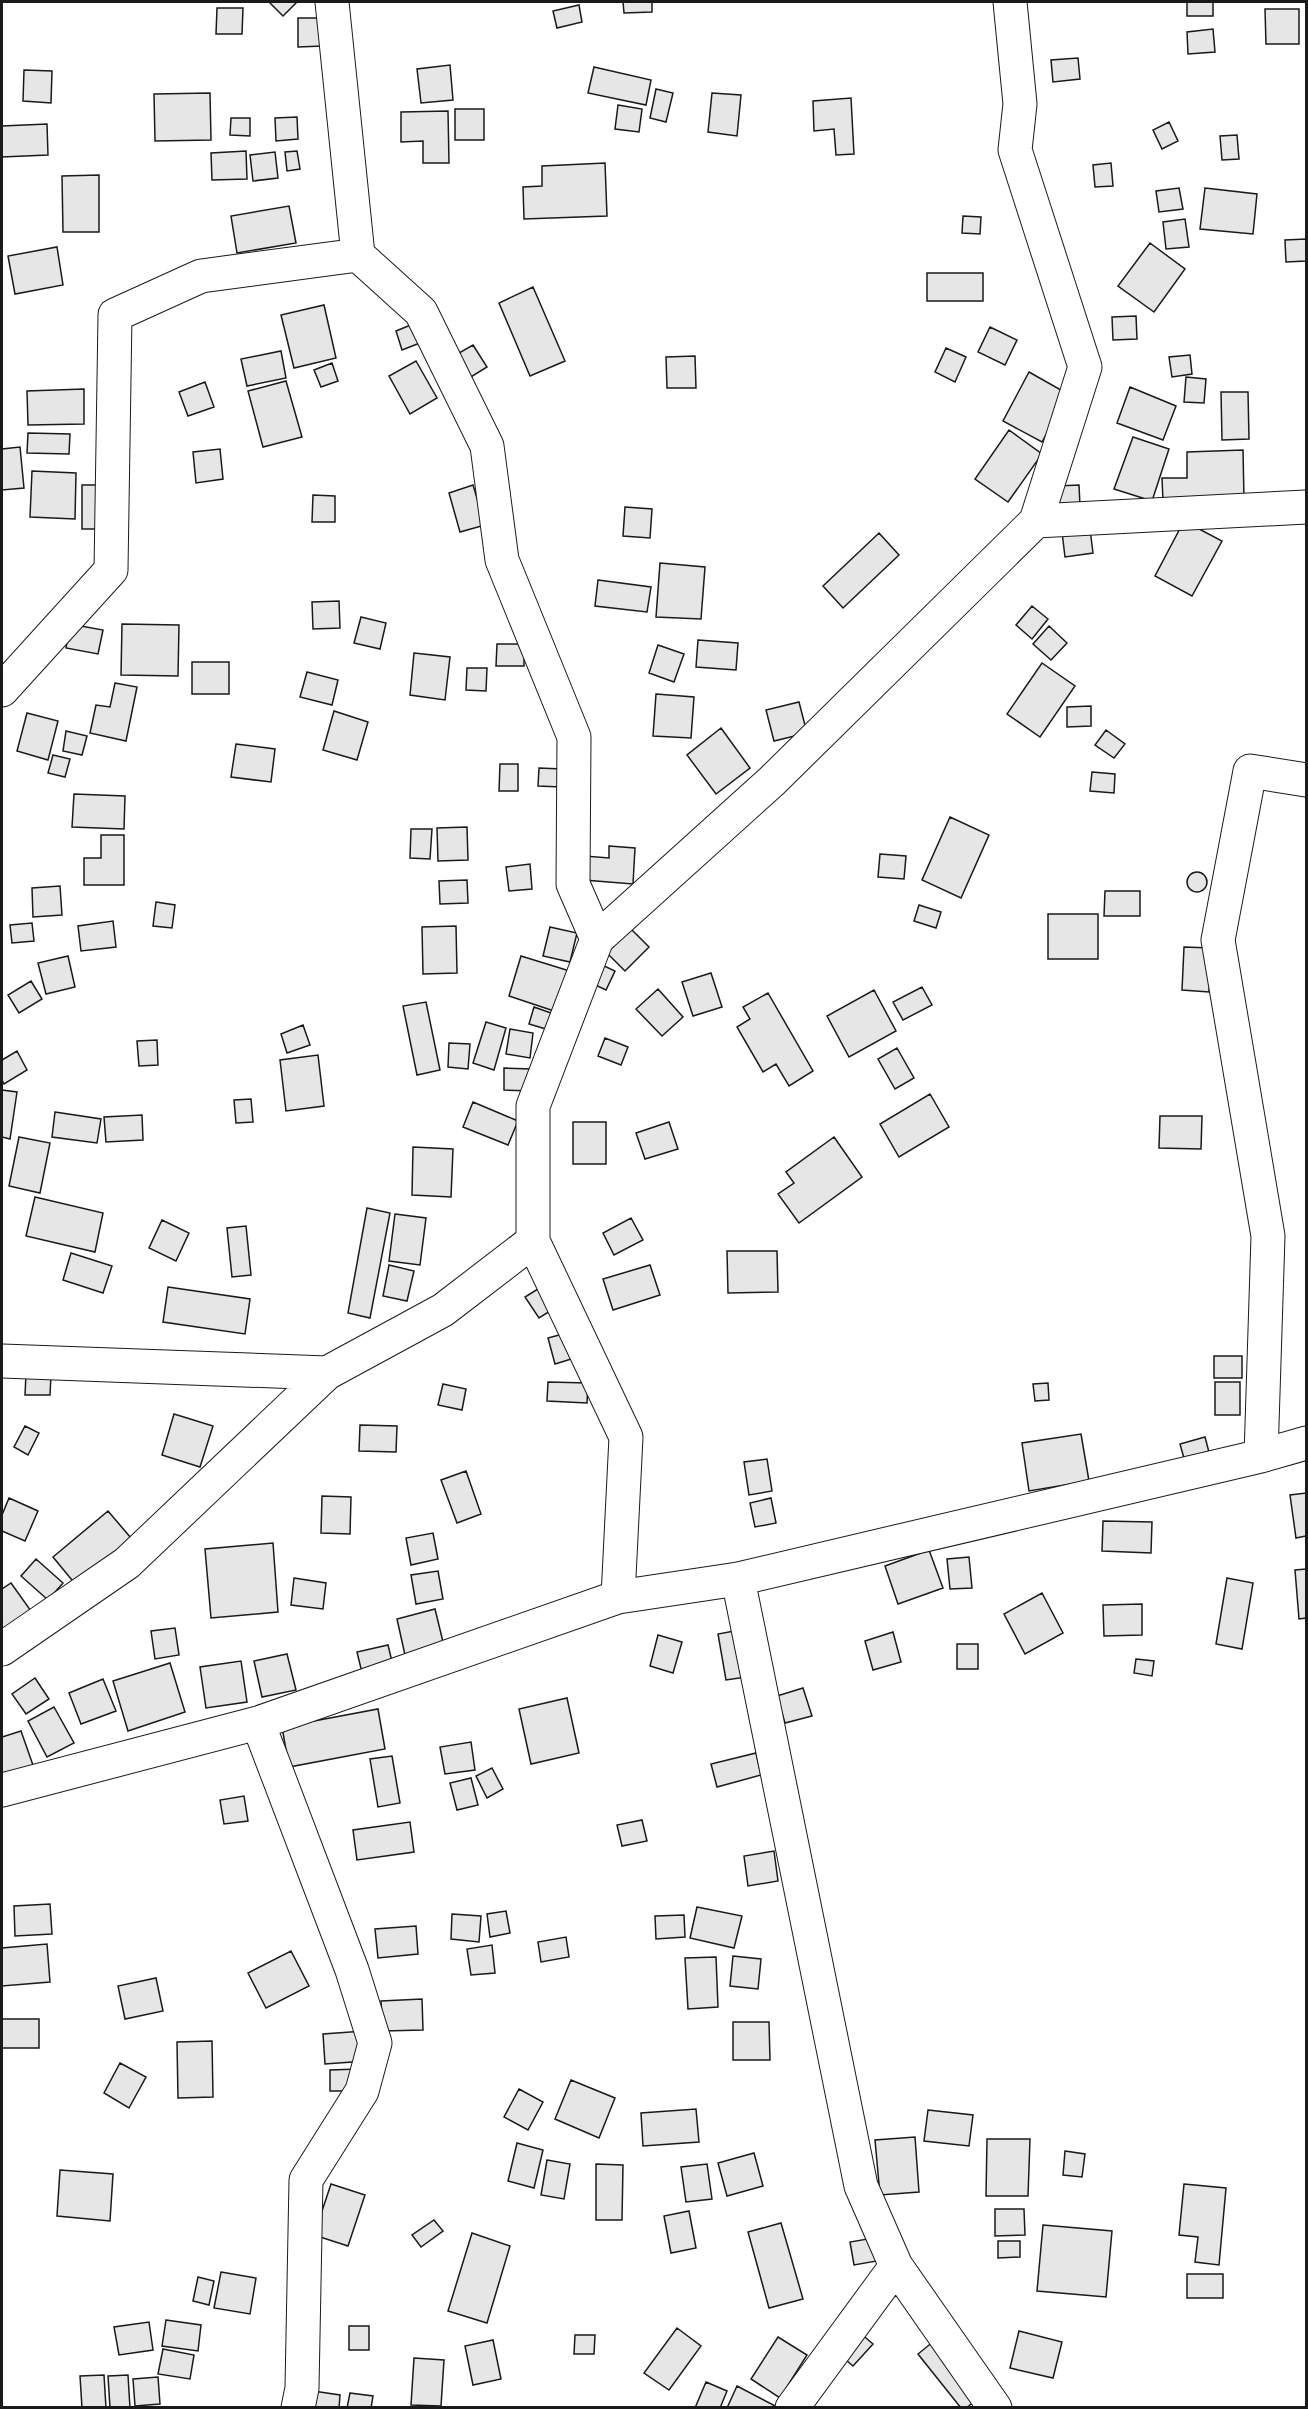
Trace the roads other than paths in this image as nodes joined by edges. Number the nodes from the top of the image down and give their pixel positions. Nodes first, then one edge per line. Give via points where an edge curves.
1 (332, 2) edge
2 (1010, 2) edge
3 (358, 255) junction
4 (1306, 507) edge
5 (1036, 521) junction
6 (2, 690) edge
7 (1306, 780) edge
8 (597, 939) junction
9 (533, 1241) junction
10 (2, 1361) edge
11 (327, 1373) junction
12 (1306, 1443) edge
13 (1261, 1456) junction
14 (738, 1579) junction
15 (618, 1597) junction
16 (2, 1649) edge
17 (258, 1723) junction
18 (2, 1790) edge
19 (896, 2266) junction
20 (298, 2408) edge
21 (792, 2408) edge
22 (995, 2408) edge

1 - 3 street
2 - 5 street via 1020,104 1015,150 1085,367
3 - 6 street via 201,276 115,315 111,570
3 - 8 street via 421,312 487,446 502,560 574,737 573,884
4 - 5 street
5 - 8 street via 772,781
7 - 13 street via 1250,771 1218,940 1268,1236
8 - 9 street via 533,1106
9 - 11 street via 442,1310
9 - 15 street via 627,1437
10 - 11 street
11 - 16 street via 127,1563
12 - 13 street
13 - 14 street
14 - 15 street
14 - 19 street via 861,2186
15 - 17 street
17 - 18 street
17 - 20 street via 352,1970 375,2043 362,2091 306,2180 302,2388
19 - 21 street
19 - 22 street

